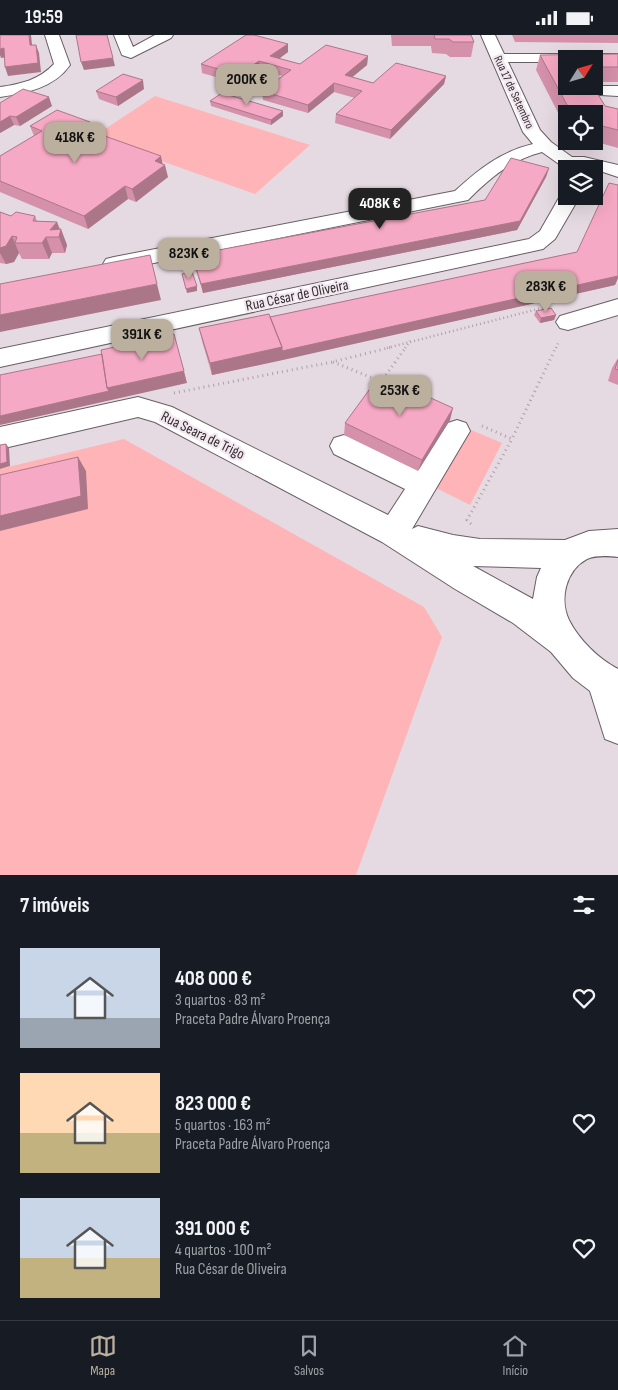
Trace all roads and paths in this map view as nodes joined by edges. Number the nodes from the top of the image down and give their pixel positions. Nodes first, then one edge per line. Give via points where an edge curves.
1 (52, 35) edge
2 (121, 35) edge
3 (166, 35) edge
4 (488, 35) edge
5 (497, 58) junction
6 (618, 58) edge
7 (603, 91) edge
8 (618, 91) edge
9 (0, 92) edge
10 (545, 146) junction
11 (566, 160) edge
12 (603, 167) edge
13 (618, 171) edge
14 (565, 205) edge
15 (91, 269) edge
16 (618, 307) edge
17 (568, 322) junction
18 (410, 341) junction
19 (0, 358) edge
20 (332, 362) junction
21 (381, 381) junction
22 (390, 385) edge
23 (138, 407) junction
24 (467, 427) joint
25 (0, 438) edge
26 (512, 439) junction
27 (344, 446) dead end
28 (424, 485) junction
29 (467, 520) dead end
30 (393, 533) junction
31 (618, 543) edge
32 (569, 554) junction
33 (562, 640) junction
34 (611, 685) edge
35 (618, 726) edge

1 - 9 street via 62,65 53,76 29,88
2 - 3 street via 127,52 131,54
4 - 5 street, Rua 17 de Setembro
5 - 6 street
5 - 10 street, Rua 17 de Setembro via 530,128
7 - 8 street
10 - 11 street, Rua 17 de Setembro
10 - 15 street via 502,159 461,196
12 - 13 street
14 - 19 street, Rua César de Oliveira via 548,235 536,244
16 - 17 street
17 - 18 path via 553,305
17 - 26 path
18 - 20 path
18 - 21 path
20 - 21 path
20 - 23 path via 166,394
21 - 22 path
23 - 25 street, Rua Seara de Trigo
23 - 30 street, Rua Seara de Trigo via 183,423
24 - 26 path
24 - 28 street
26 - 29 path
27 - 28 street
28 - 30 street
30 - 32 street, Rua Seara de Trigo via 480,553
30 - 33 street, Rua Seara de Trigo via 524,612
31 - 32 street via 594,543
32 - 33 street via 550,581 552,619
33 - 34 street via 580,663
34 - 35 street

